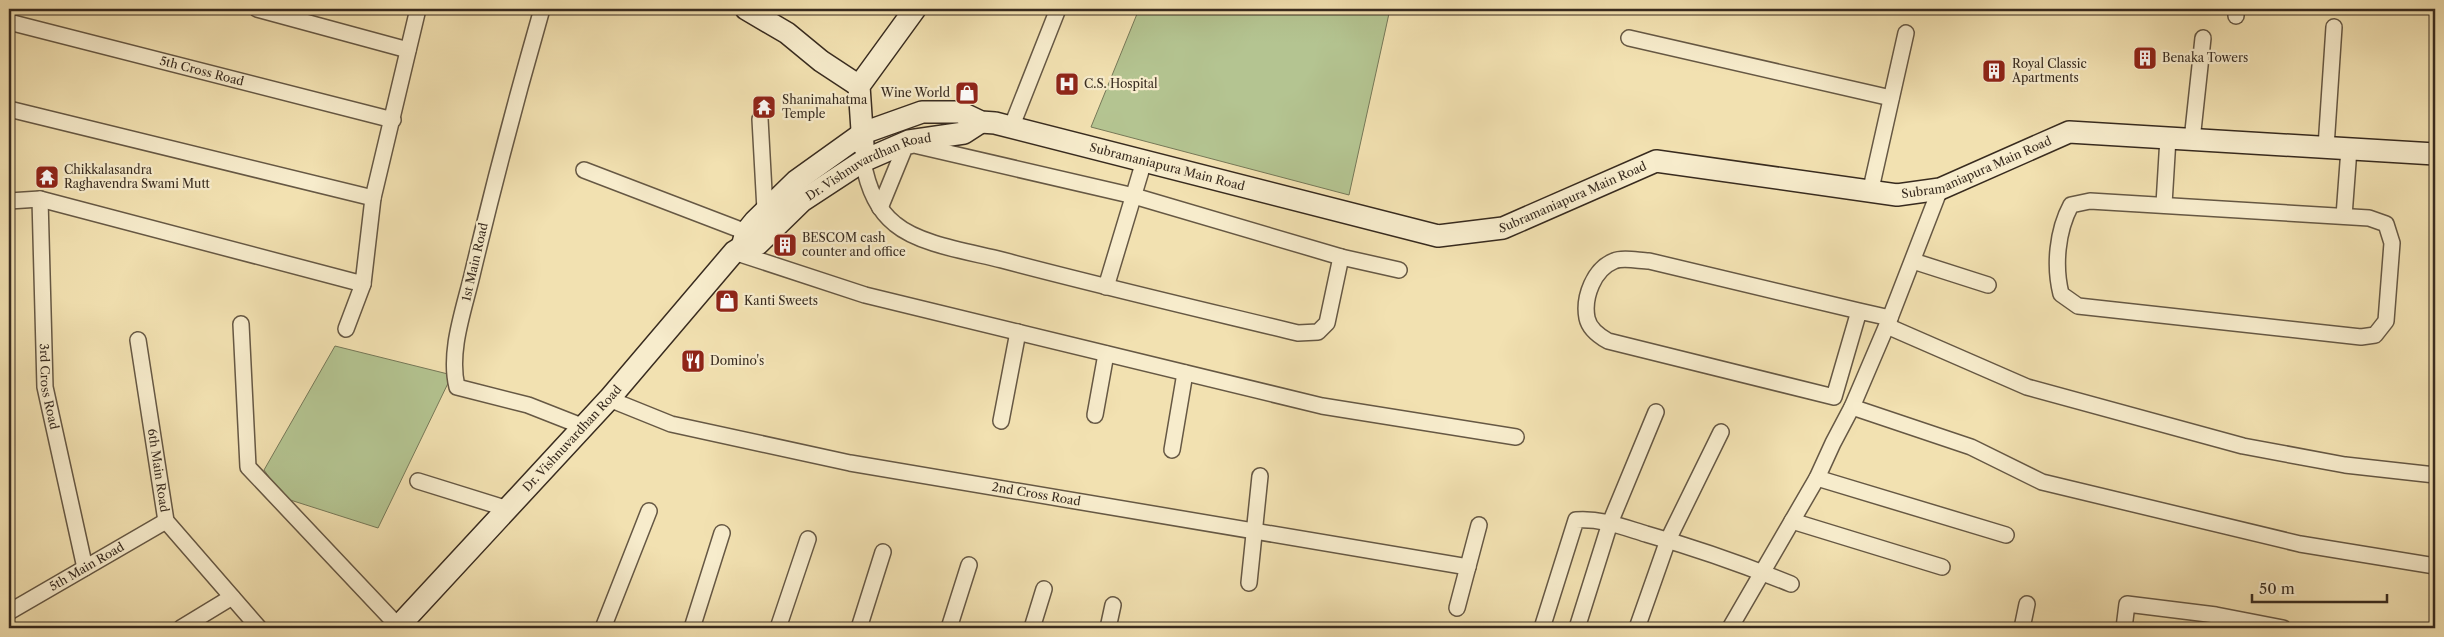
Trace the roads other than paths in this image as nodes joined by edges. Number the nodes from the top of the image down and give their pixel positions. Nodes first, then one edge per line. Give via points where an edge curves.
1 (257, 9) edge
2 (418, 9) edge
3 (542, 9) edge
4 (746, 9) edge
5 (915, 9) edge
6 (1058, 9) edge
7 (11, 20) edge
8 (2334, 27) dead end
9 (1906, 32) dead end
10 (1629, 38) dead end
11 (2203, 38) dead end
12 (408, 50) junction
13 (859, 86) junction
14 (1891, 98) junction
15 (9, 109) edge
16 (760, 119) dead end
17 (393, 120) junction
18 (981, 122) junction
19 (1011, 128) junction
20 (863, 133) junction
21 (2168, 138) junction
22 (2192, 140) junction
23 (2326, 147) junction
24 (2349, 149) junction
25 (2435, 153) edge
26 (863, 161) junction
27 (1144, 162) junction
28 (584, 170) dead end
29 (1940, 189) junction
30 (1870, 193) junction
31 (1134, 196) junction
32 (374, 198) junction
33 (40, 199) junction
34 (9, 201) edge
35 (2164, 204) junction
36 (880, 208) junction
37 (765, 210) junction
38 (2344, 216) junction
39 (741, 244) junction
40 (1341, 257) junction
41 (1913, 260) junction
42 (1399, 270) dead end
43 (363, 284) junction
44 (1988, 285) dead end
45 (1106, 287) junction
46 (1859, 311) junction
47 (1889, 322) junction
48 (241, 324) dead end
49 (346, 329) dead end
50 (1018, 332) junction
51 (138, 340) dead end
52 (1106, 354) junction
53 (1186, 373) junction
54 (609, 399) junction
55 (1852, 407) junction
56 (1656, 412) dead end
57 (1095, 415) dead end
58 (1001, 421) dead end
59 (584, 427) junction
60 (1721, 432) dead end
61 (1516, 438) dead end
62 (1172, 450) dead end
63 (2435, 475) edge
64 (1260, 476) dead end
65 (1817, 478) junction
66 (418, 481) dead end
67 (508, 509) junction
68 (649, 511) dead end
69 (166, 521) junction
70 (1792, 521) junction
71 (1610, 523) junction
72 (1479, 525) dead end
73 (1253, 529) junction
74 (722, 533) dead end
75 (2006, 535) dead end
76 (808, 539) dead end
77 (1668, 540) junction
78 (883, 552) dead end
79 (969, 565) dead end
80 (2435, 566) edge
81 (1468, 567) junction
82 (1942, 567) dead end
83 (85, 568) junction
84 (1762, 572) junction
85 (1249, 583) dead end
86 (1791, 584) dead end
87 (1044, 589) dead end
88 (232, 596) junction
89 (2027, 604) dead end
90 (1114, 605) dead end
91 (1457, 608) dead end
92 (9, 612) edge
93 (2215, 622) edge
94 (181, 628) edge
95 (259, 628) edge
96 (398, 628) edge
97 (603, 628) edge
98 (692, 628) edge
99 (778, 628) edge
100 (859, 628) edge
101 (949, 628) edge
102 (1032, 628) edge
103 (1108, 628) edge
104 (1542, 628) edge
105 (1577, 628) edge
106 (1636, 628) edge
107 (1730, 628) edge
108 (2022, 628) edge
109 (2124, 628) edge
110 (2283, 628) edge

1 - 12 street
2 - 12 street
3 - 59 street, 1st Main Road via 492,188 457,341 455,378 457,387 528,405
4 - 13 main road via 780,29
5 - 13 main road
6 - 19 street
7 - 17 street, 5th Cross Road
8 - 23 street
9 - 14 street
10 - 14 street
11 - 22 street
12 - 17 street
13 - 20 main road
14 - 30 street
15 - 32 street
16 - 37 street
17 - 32 street
18 - 19 main road, Subramaniapura Main Road
18 - 20 main road, Subramaniapura Main Road via 960,112 922,112
18 - 26 main road, Dr. Vishnuvardhan Road via 964,133 909,141
19 - 27 main road, Subramaniapura Main Road
20 - 26 main road
20 - 37 main road, Dr. Vishnuvardhan Road via 796,180
21 - 22 main road, Subramaniapura Main Road
21 - 29 main road, Subramaniapura Main Road via 2069,132
21 - 35 street
22 - 23 main road, Subramaniapura Main Road
23 - 24 main road, Subramaniapura Main Road
24 - 25 main road, Subramaniapura Main Road
24 - 38 street
26 - 36 street via 866,179
26 - 39 main road, Dr. Vishnuvardhan Road via 802,201 758,244
27 - 30 main road, Subramaniapura Main Road via 1438,236 1503,228 1656,160
27 - 31 street
28 - 39 street
29 - 30 main road, Subramaniapura Main Road via 1897,196
29 - 41 street
31 - 36 street via 914,145 905,147
31 - 40 street
31 - 45 street
32 - 43 street
33 - 34 street
33 - 43 street
33 - 83 street, 3rd Cross Road via 45,387
35 - 38 street
35 - 38 street via 2090,200 2071,205 2062,222 2057,278 2061,294 2078,306 2361,337 2375,335 2386,321 2392,243 2386,224 2369,218
36 - 45 street via 894,224 925,240
37 - 39 main road, Dr. Vishnuvardhan Road
39 - 50 street via 865,295
39 - 54 main road, Dr. Vishnuvardhan Road
40 - 42 street
40 - 45 street via 1328,323 1318,332 1298,333
41 - 44 street
41 - 47 street
43 - 49 street
46 - 46 street via 1834,397 1608,341 1596,333 1587,318 1590,288 1598,272 1615,260 1650,261
46 - 47 street
47 - 55 street
47 - 63 street via 2027,387 2234,444 2345,465
48 - 96 street via 248,467
50 - 52 street
50 - 58 street
51 - 69 street, 6th Main Road
52 - 53 street
52 - 57 street
53 - 61 street via 1322,406
53 - 62 street
54 - 59 main road, Dr. Vishnuvardhan Road
54 - 73 street, 2nd Cross Road via 672,424 850,464
55 - 65 street
55 - 80 street via 1971,447 2042,482 2300,544
56 - 71 street
59 - 67 main road, Dr. Vishnuvardhan Road
60 - 77 street
64 - 73 street
65 - 70 street
65 - 75 street
66 - 67 street
67 - 96 main road, Dr. Vishnuvardhan Road
68 - 97 street
69 - 83 street, 5th Main Road
69 - 88 street, 6th Main Road
70 - 82 street
70 - 84 street
71 - 77 street
71 - 104 street via 1594,519 1576,520
71 - 105 street
72 - 81 street
73 - 81 street, 2nd Cross Road
73 - 85 street
74 - 98 street
76 - 99 street
77 - 84 street
77 - 106 street
78 - 100 street
79 - 101 street
81 - 91 street
83 - 92 street, 5th Main Road
84 - 86 street
84 - 107 street
87 - 102 street
88 - 94 street
88 - 95 street, 6th Main Road
89 - 108 street
90 - 103 street
93 - 109 street via 2128,604
93 - 110 street

